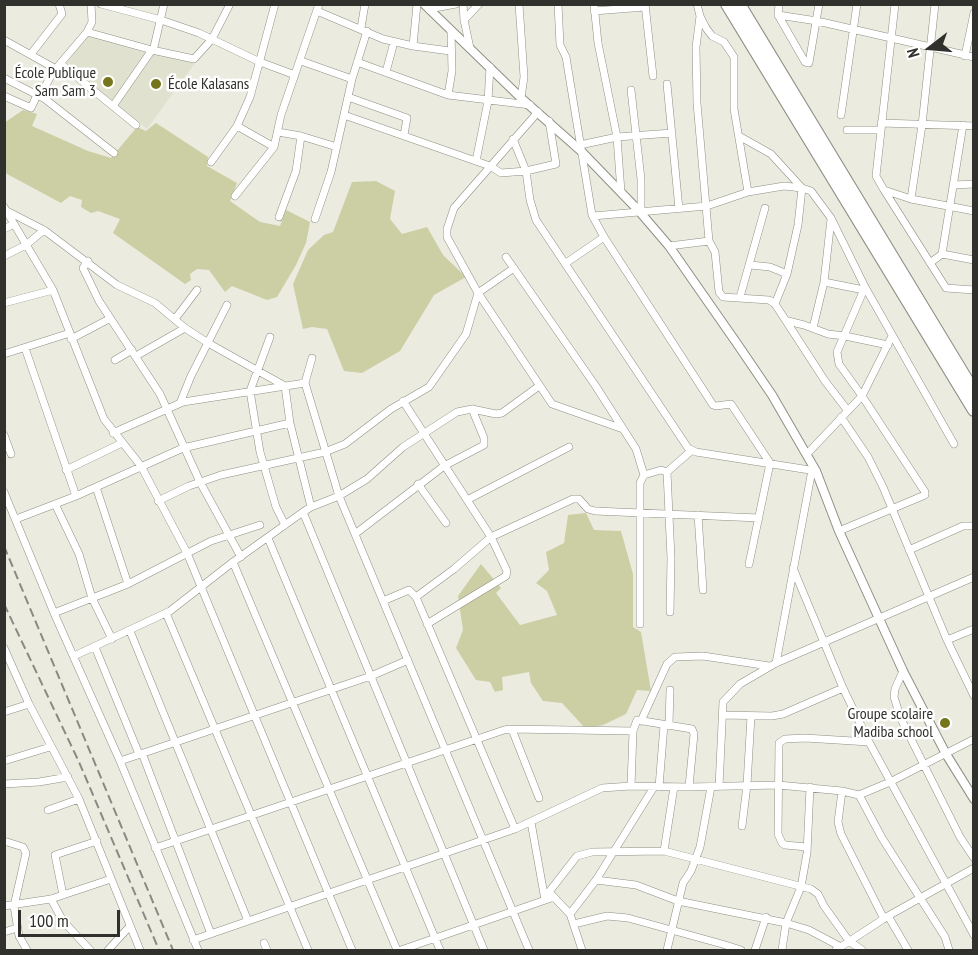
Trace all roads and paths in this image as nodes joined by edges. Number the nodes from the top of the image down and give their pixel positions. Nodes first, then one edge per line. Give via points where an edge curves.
1 (59, 4) edge
2 (91, 4) edge
3 (101, 4) edge
4 (164, 4) edge
5 (230, 4) edge
6 (275, 4) edge
7 (365, 4) edge
8 (417, 4) edge
9 (456, 4) edge
10 (463, 4) edge
11 (479, 4) edge
12 (519, 4) edge
13 (558, 4) edge
14 (697, 4) edge
15 (728, 4) edge
16 (740, 4) edge
17 (779, 4) edge
18 (819, 4) edge
19 (857, 4) edge
20 (895, 4) edge
21 (935, 4) edge
22 (645, 6) edge
23 (427, 7) edge
24 (318, 8) edge
25 (594, 8) edge
26 (974, 12) edge
27 (778, 15) junction
28 (700, 16) junction
29 (161, 20) junction
30 (464, 20) junction
31 (817, 21) junction
32 (854, 29) junction
33 (364, 30) junction
34 (451, 31) junction
35 (87, 32) junction
36 (892, 38) junction
37 (212, 39) junction
38 (4, 40) edge
39 (394, 42) junction
40 (413, 46) junction
41 (470, 48) junction
42 (930, 48) junction
43 (152, 50) junction
44 (450, 51) junction
45 (31, 54) junction
46 (965, 56) junction
47 (974, 57) edge
48 (301, 61) junction
49 (260, 62) junction
50 (357, 62) junction
51 (58, 66) junction
52 (490, 67) junction
53 (386, 72) junction
54 (296, 75) junction
55 (653, 76) dead end
56 (4, 78) edge
57 (352, 79) junction
58 (667, 84) dead end
59 (631, 90) dead end
60 (448, 95) junction
61 (4, 96) edge
62 (38, 96) junction
63 (348, 97) junction
64 (521, 98) junction
65 (488, 101) junction
66 (530, 105) junction
67 (113, 106) junction
68 (538, 112) junction
69 (344, 115) junction
70 (841, 115) dead end
71 (549, 121) junction
72 (136, 125) dead end
73 (922, 125) junction
74 (963, 125) junction
75 (237, 126) junction
76 (881, 126) junction
77 (974, 126) edge
78 (847, 130) dead end
79 (278, 132) junction
80 (672, 133) junction
81 (405, 135) junction
82 (302, 136) junction
83 (637, 136) junction
84 (739, 136) junction
85 (617, 137) junction
86 (513, 139) junction
87 (274, 147) junction
88 (337, 147) junction
89 (581, 148) junction
90 (114, 153) dead end
91 (476, 161) junction
92 (211, 162) dead end
93 (490, 166) junction
94 (526, 171) junction
95 (974, 184) edge
96 (954, 185) junction
97 (802, 188) junction
98 (884, 190) junction
99 (621, 192) junction
100 (748, 192) junction
101 (235, 196) dead end
102 (911, 199) junction
103 (707, 206) junction
104 (950, 207) junction
105 (765, 208) dead end
106 (6, 209) edge
107 (679, 209) junction
108 (640, 211) junction
109 (974, 211) edge
110 (592, 216) junction
111 (279, 217) dead end
112 (831, 218) junction
113 (315, 219) dead end
114 (14, 224) junction
115 (4, 229) edge
116 (44, 230) junction
117 (604, 237) junction
118 (709, 241) junction
119 (26, 245) junction
120 (669, 246) junction
121 (942, 254) junction
122 (4, 256) edge
123 (506, 257) dead end
124 (974, 260) edge
125 (88, 261) junction
126 (930, 262) junction
127 (566, 263) junction
128 (750, 265) junction
129 (514, 268) junction
130 (787, 274) junction
131 (824, 282) junction
132 (865, 289) junction
133 (53, 290) junction
134 (197, 290) dead end
135 (974, 290) edge
136 (478, 293) junction
137 (740, 297) junction
138 (4, 303) edge
139 (775, 304) junction
140 (227, 305) dead end
141 (110, 319) junction
142 (175, 319) junction
143 (788, 321) junction
144 (185, 328) junction
145 (813, 328) junction
146 (70, 336) junction
147 (845, 336) junction
148 (892, 336) junction
149 (270, 337) dead end
150 (208, 343) junction
151 (888, 345) junction
152 (25, 348) junction
153 (134, 353) junction
154 (4, 354) edge
155 (312, 358) dead end
156 (115, 360) dead end
157 (258, 372) junction
158 (305, 383) junction
159 (285, 386) junction
160 (539, 386) junction
161 (250, 391) junction
162 (974, 392) edge
163 (862, 396) junction
164 (403, 401) junction
165 (180, 403) junction
166 (167, 408) junction
167 (472, 409) junction
168 (974, 410) edge
169 (848, 411) junction
170 (842, 417) junction
171 (290, 423) junction
172 (623, 429) junction
173 (256, 431) junction
174 (424, 433) junction
175 (113, 434) junction
176 (4, 435) edge
177 (122, 443) junction
178 (954, 444) dead end
179 (569, 447) dead end
180 (183, 448) junction
181 (691, 450) junction
182 (325, 452) junction
183 (11, 454) dead end
184 (807, 454) junction
185 (298, 459) junction
186 (770, 463) junction
187 (141, 466) junction
188 (264, 466) junction
189 (444, 466) junction
190 (66, 470) junction
191 (814, 470) junction
192 (667, 472) junction
193 (644, 475) junction
194 (200, 482) junction
195 (418, 484) junction
196 (96, 487) junction
197 (4, 492) edge
198 (76, 496) junction
199 (339, 496) junction
200 (467, 500) junction
201 (158, 501) junction
202 (55, 504) junction
203 (311, 507) junction
204 (892, 510) junction
205 (303, 512) junction
206 (638, 513) junction
207 (669, 514) junction
208 (698, 515) junction
209 (759, 518) junction
210 (16, 519) junction
211 (446, 523) dead end
212 (260, 525) dead end
213 (285, 525) junction
214 (974, 526) edge
215 (839, 531) junction
216 (355, 534) junction
217 (228, 536) junction
218 (491, 537) junction
219 (268, 538) junction
220 (909, 550) junction
221 (187, 553) junction
222 (241, 557) junction
223 (234, 562) junction
224 (749, 564) dead end
225 (794, 568) junction
226 (974, 577) edge
227 (128, 584) junction
228 (201, 588) junction
229 (703, 590) dead end
230 (928, 596) junction
231 (416, 597) junction
232 (92, 598) junction
233 (383, 601) junction
234 (670, 612) dead end
235 (54, 613) junction
236 (166, 614) junction
237 (879, 618) junction
238 (427, 624) junction
239 (640, 624) dead end
240 (974, 629) edge
241 (130, 631) junction
242 (112, 639) junction
243 (947, 640) junction
244 (823, 642) junction
245 (95, 647) junction
246 (4, 648) edge
247 (74, 656) junction
248 (408, 660) junction
249 (773, 665) junction
250 (8, 667) edge
251 (903, 671) junction
252 (371, 676) junction
253 (971, 684) edge
254 (843, 688) junction
255 (331, 689) junction
256 (670, 690) dead end
257 (974, 696) edge
258 (292, 702) junction
259 (29, 704) junction
260 (4, 712) edge
261 (254, 715) junction
262 (723, 715) junction
263 (751, 716) junction
264 (641, 721) junction
265 (667, 725) junction
266 (215, 729) junction
267 (510, 729) junction
268 (633, 731) junction
269 (476, 739) junction
270 (974, 739) edge
271 (175, 742) junction
272 (869, 742) junction
273 (50, 747) junction
274 (445, 750) junction
275 (141, 754) junction
276 (946, 754) junction
277 (4, 761) edge
278 (120, 761) junction
279 (407, 763) junction
280 (924, 765) junction
281 (367, 776) junction
282 (68, 777) junction
283 (890, 782) junction
284 (4, 784) edge
285 (778, 785) junction
286 (632, 786) junction
287 (747, 786) junction
288 (656, 787) junction
289 (674, 787) junction
290 (689, 787) junction
291 (711, 787) junction
292 (719, 787) junction
293 (810, 788) junction
294 (329, 789) junction
295 (842, 791) junction
296 (859, 795) junction
297 (538, 798) dead end
298 (79, 799) junction
299 (974, 799) edge
300 (291, 802) junction
301 (48, 810) dead end
302 (252, 815) junction
303 (531, 822) junction
304 (742, 826) dead end
305 (211, 829) junction
306 (515, 829) junction
307 (4, 841) edge
308 (97, 841) junction
309 (176, 841) junction
310 (483, 841) junction
311 (807, 847) junction
312 (155, 848) junction
313 (664, 851) junction
314 (614, 852) junction
315 (444, 854) junction
316 (974, 858) edge
317 (696, 860) junction
318 (405, 867) junction
319 (974, 868) edge
320 (111, 879) junction
321 (367, 880) junction
322 (596, 880) junction
323 (947, 884) junction
324 (801, 887) junction
325 (328, 894) junction
326 (63, 895) junction
327 (554, 897) junction
328 (921, 898) junction
329 (51, 899) junction
330 (544, 900) junction
331 (678, 901) junction
332 (4, 906) edge
333 (14, 906) junction
334 (290, 907) junction
335 (512, 911) junction
336 (570, 914) junction
337 (766, 917) junction
338 (886, 918) junction
339 (248, 921) junction
340 (786, 923) junction
341 (574, 924) junction
342 (474, 925) junction
343 (130, 926) junction
344 (17, 928) junction
345 (671, 931) junction
346 (4, 932) edge
347 (211, 934) junction
348 (974, 935) edge
349 (435, 939) junction
350 (193, 940) junction
351 (849, 940) junction
352 (264, 943) dead end
353 (838, 949) edge
354 (27, 951) edge
355 (90, 951) edge
356 (108, 951) edge
357 (140, 951) edge
358 (198, 951) edge
359 (267, 951) edge
360 (308, 951) edge
361 (352, 951) edge
362 (399, 951) edge
363 (440, 951) edge
364 (484, 951) edge
365 (529, 951) edge
366 (582, 951) edge
367 (667, 951) edge
368 (741, 951) edge
369 (755, 951) edge
370 (782, 951) edge
371 (862, 951) edge
372 (908, 951) edge
373 (949, 951) edge

1 - 45 street via 62,14
2 - 35 street via 92,22
3 - 29 street
4 - 29 street
5 - 37 street
6 - 49 street
7 - 33 street
8 - 40 street
9 - 23 street
10 - 30 street
11 - 30 street
12 - 64 street via 524,77
13 - 89 street via 560,45 566,57
14 - 28 street
15 - 168 highway
16 - 162 highway
17 - 27 street
18 - 31 street
19 - 32 street
20 - 36 street
21 - 42 street
22 - 25 street
22 - 55 street
23 - 34 street
24 - 33 street
24 - 48 street
25 - 85 street
26 - 46 street
27 - 31 street
27 - 31 street via 807,63
28 - 84 street via 712,36 724,42 734,57 733,94
28 - 103 street via 697,103
29 - 37 street
29 - 43 street
30 - 41 street
31 - 32 street
32 - 36 street
32 - 70 street
33 - 39 street
33 - 50 street
34 - 41 street
34 - 44 street
35 - 43 street
35 - 51 street
36 - 42 street
36 - 76 street
37 - 43 street via 194,59
37 - 49 street
38 - 45 street
39 - 40 street
39 - 53 street
40 - 44 street
41 - 52 street
42 - 46 street
42 - 73 street
43 - 67 street
44 - 60 street
45 - 51 street
46 - 47 street
48 - 54 street
48 - 57 street
49 - 54 street
49 - 75 street
50 - 53 street
50 - 57 street
51 - 62 street
51 - 67 street
52 - 64 street
52 - 65 street
53 - 60 street
54 - 79 street
56 - 62 street
57 - 63 street
58 - 80 street
59 - 83 street
60 - 65 street
61 - 62 street via 32,108
62 - 90 street
63 - 69 street
63 - 81 street via 406,118
64 - 66 street
65 - 66 street
65 - 91 street
66 - 68 street
67 - 72 street
68 - 71 street
68 - 86 street
69 - 81 street
69 - 88 street
71 - 89 street
71 - 94 street via 556,163
73 - 74 street
73 - 76 street
73 - 102 street
74 - 77 street
74 - 96 street
75 - 87 street
75 - 92 street
76 - 78 street
76 - 98 street via 875,173
79 - 82 street
79 - 87 street
80 - 83 street
80 - 107 street
81 - 91 street
82 - 88 street
82 - 111 street via 296,171
83 - 85 street
83 - 108 street
84 - 97 street via 771,154
84 - 100 street
85 - 89 street
85 - 99 street
86 - 93 street
86 - 94 street
87 - 101 street
88 - 113 street
89 - 99 street
89 - 110 street
91 - 93 street
93 - 94 street via 501,173
93 - 136 street via 454,208 447,230 449,243
94 - 127 street via 536,220
95 - 96 street
96 - 104 street
97 - 100 street via 784,186
97 - 112 street via 811,191
97 - 130 street
98 - 102 street
98 - 126 street
99 - 108 street
100 - 103 street
102 - 104 street
103 - 107 street
103 - 118 street
104 - 109 street
104 - 121 street
105 - 128 street
106 - 114 street
106 - 116 street
107 - 108 street
108 - 110 street
108 - 120 street
110 - 117 street
112 - 131 street
112 - 132 street
114 - 115 street
114 - 119 street
116 - 119 street
116 - 125 street
117 - 127 street
117 - 186 street via 713,405 730,404
118 - 120 street
118 - 137 street via 715,252 721,295
119 - 122 street
119 - 133 street
120 - 184 street via 772,395
121 - 124 street
121 - 126 street
123 - 129 street
125 - 141 street via 83,269
125 - 142 street via 117,285 149,300
126 - 135 street via 946,288
127 - 181 street
128 - 130 street
128 - 137 street
129 - 136 street
129 - 172 street
130 - 139 street
131 - 132 street
131 - 145 street
132 - 147 street
132 - 148 street
133 - 138 street
133 - 146 street
134 - 142 street
136 - 160 street
136 - 164 street via 466,334 429,387
137 - 139 street
139 - 143 street
140 - 150 street
141 - 146 street
141 - 153 street
142 - 144 street
143 - 145 street
143 - 169 street
144 - 150 street
144 - 153 street
145 - 147 street
146 - 152 street
146 - 175 street
147 - 151 street
147 - 163 street via 837,351 838,364
148 - 151 street
148 - 178 street
149 - 157 street
150 - 157 street
150 - 165 street
151 - 163 street
152 - 154 street
152 - 190 street
153 - 156 street
153 - 166 street
155 - 158 street
157 - 159 street
157 - 161 street
158 - 159 street
158 - 182 street
159 - 161 street
159 - 171 street
160 - 167 street via 502,412
160 - 172 street via 552,404
161 - 165 street
161 - 173 street
163 - 169 street
163 - 204 street via 925,492 923,497
164 - 174 street
164 - 182 street via 345,444
165 - 166 street
166 - 175 street
166 - 180 street
167 - 174 street via 457,412
167 - 189 street via 485,443
169 - 170 street
170 - 184 street
170 - 204 street via 868,457
171 - 173 street
171 - 185 street
172 - 193 street via 636,449
173 - 180 street
173 - 188 street
174 - 189 street
174 - 199 street via 367,479
175 - 177 street
176 - 183 street
177 - 187 street
177 - 190 street
179 - 200 street
180 - 187 street
180 - 194 street
181 - 186 street
181 - 192 street
182 - 185 street
182 - 199 street
184 - 191 street
185 - 188 street
185 - 203 street
186 - 191 street
186 - 209 street
187 - 196 street
187 - 201 street
188 - 194 street
188 - 213 street
189 - 195 street
189 - 200 street
190 - 198 street
191 - 215 street
191 - 225 street
192 - 193 street
192 - 207 street
193 - 206 street via 639,483
194 - 201 street
194 - 217 street
195 - 211 street
195 - 216 street
196 - 198 street
196 - 227 street
197 - 210 street
198 - 202 street
199 - 203 street
199 - 216 street
200 - 218 street
201 - 221 street
202 - 210 street
202 - 232 street via 79,554
203 - 205 street
204 - 215 street
204 - 220 street
205 - 213 street
205 - 252 street
206 - 207 street
206 - 218 street via 595,511 573,499
206 - 239 street
207 - 208 street
207 - 234 street
208 - 209 street
208 - 229 street
209 - 224 street
210 - 235 street
212 - 217 street
213 - 219 street
214 - 220 street via 963,526
215 - 237 street
216 - 233 street
217 - 221 street
217 - 222 street
218 - 231 street
218 - 238 street via 506,576
219 - 222 street
219 - 255 street
220 - 230 street
221 - 227 street
221 - 228 street
222 - 223 street
223 - 228 street
223 - 258 street
225 - 244 street
225 - 249 street
226 - 230 street
227 - 232 street
228 - 236 street
228 - 261 street
230 - 237 street
230 - 243 street
231 - 233 street via 409,590
231 - 238 street
232 - 235 street
232 - 242 street
233 - 248 street
235 - 247 street
236 - 241 street
236 - 266 street
237 - 244 street
237 - 251 street
238 - 269 street
240 - 243 street
241 - 242 street
241 - 271 street
242 - 245 street
243 - 253 street
244 - 249 street
244 - 254 street
245 - 247 street
245 - 275 street
246 - 250 street
247 - 278 street
248 - 252 street
248 - 274 street
249 - 262 street via 730,692 723,702
249 - 264 street via 713,657 675,657 666,664
250 - 259 street
251 - 276 street
251 - 280 street via 895,689 896,707
252 - 255 street
252 - 279 street
253 - 257 street
254 - 263 street via 783,714
254 - 272 street
255 - 258 street
255 - 281 street
256 - 265 street
258 - 261 street
258 - 294 street
259 - 260 street
259 - 273 street
261 - 266 street
261 - 300 street
262 - 263 street
262 - 292 street
263 - 287 street
264 - 265 street
264 - 268 street via 637,720
265 - 288 street
265 - 290 street via 689,727 694,732
266 - 271 street
266 - 302 street
267 - 268 street
267 - 269 street
267 - 297 street
268 - 286 street
269 - 274 street
269 - 306 street
270 - 276 street
271 - 275 street
271 - 305 street
272 - 283 street
272 - 285 street via 783,740 779,743
273 - 277 street
273 - 282 street
274 - 279 street
274 - 310 street
275 - 278 street
275 - 309 street
276 - 280 street
276 - 299 street
278 - 312 street
279 - 281 street
279 - 315 street
280 - 283 street
280 - 316 street
281 - 294 street
281 - 318 street
282 - 284 street
282 - 298 street
283 - 296 street
283 - 323 street
285 - 287 street
285 - 293 street
285 - 311 street via 780,839 785,844
286 - 288 street
286 - 303 street via 602,788
287 - 292 street
287 - 304 street
288 - 289 street
288 - 314 street
289 - 290 street
289 - 313 street
290 - 291 street
291 - 292 street
291 - 317 street
293 - 295 street
293 - 311 street
294 - 300 street
294 - 321 street
295 - 296 street
295 - 338 street via 838,822 841,834
296 - 328 street
298 - 301 street
298 - 308 street
300 - 302 street
300 - 325 street
302 - 305 street
302 - 334 street
303 - 306 street
303 - 330 street
305 - 309 street
305 - 339 street
306 - 310 street
307 - 333 street via 23,847 26,853
308 - 320 street
308 - 326 street via 55,855
309 - 312 street
309 - 347 street
310 - 315 street
310 - 335 street
311 - 324 street
312 - 350 street
313 - 314 street
313 - 317 street
314 - 322 street
314 - 327 street via 577,856 549,892
315 - 318 street
315 - 342 street
317 - 324 street
317 - 331 street
318 - 321 street
318 - 349 street
319 - 323 street
320 - 326 street
320 - 343 street
321 - 325 street
321 - 362 street
322 - 331 street via 636,885
322 - 336 street
323 - 328 street
323 - 348 street
324 - 340 street
324 - 351 street via 818,894
325 - 334 street
325 - 361 street
326 - 329 street
327 - 330 street
327 - 336 street
328 - 338 street
328 - 373 street via 945,937
329 - 333 street
329 - 355 street via 63,921
330 - 335 street
331 - 337 street
331 - 345 street
332 - 333 street
333 - 344 street
334 - 339 street
334 - 360 street
335 - 342 street
335 - 365 street
336 - 341 street
337 - 340 street
337 - 369 street
338 - 351 street
338 - 372 street
339 - 347 street
340 - 353 street via 809,930
340 - 370 street
341 - 345 street via 614,916
341 - 366 street
342 - 349 street
342 - 364 street
343 - 356 street
343 - 357 street
344 - 346 street
344 - 354 street
345 - 367 street
345 - 368 street
347 - 350 street
349 - 362 street
349 - 363 street
350 - 358 street
351 - 353 street
351 - 371 street
352 - 359 street

